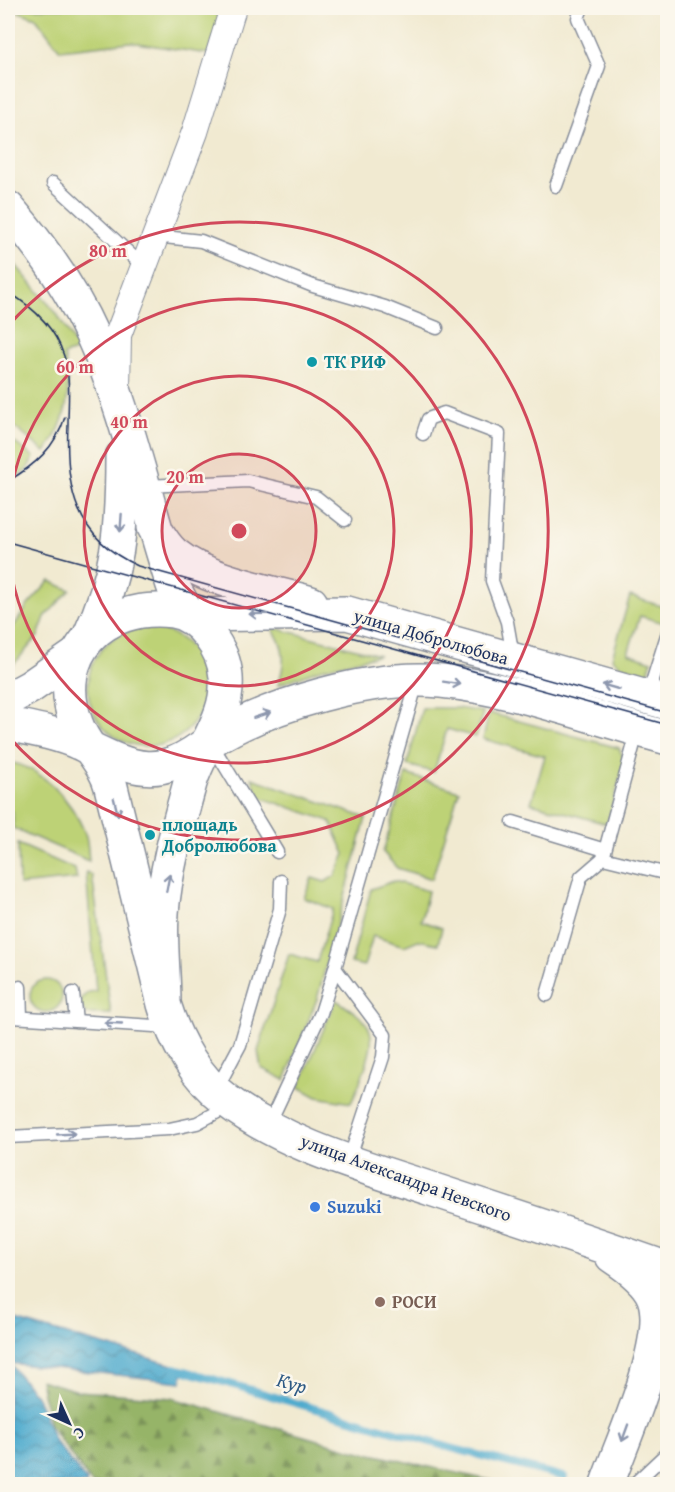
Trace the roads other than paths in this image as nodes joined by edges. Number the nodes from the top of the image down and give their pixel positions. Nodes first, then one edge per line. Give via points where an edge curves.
1 (232, 8) edge
2 (582, 8) edge
3 (53, 183) dead end
4 (556, 186) dead end
5 (8, 208) edge
6 (155, 236) junction
7 (143, 266) junction
8 (437, 328) dead end
9 (117, 402) junction
10 (423, 434) dead end
11 (141, 486) junction
12 (345, 520) dead end
13 (153, 525) junction
14 (347, 613) junction
15 (188, 615) junction
16 (668, 632) edge
17 (82, 646) junction
18 (515, 679) junction
19 (417, 682) junction
20 (8, 699) edge
21 (650, 716) edge
22 (8, 724) edge
23 (210, 741) junction
24 (94, 753) junction
25 (513, 822) dead end
26 (277, 852) dead end
27 (604, 854) junction
28 (668, 874) edge
29 (281, 881) dead end
30 (335, 968) junction
31 (20, 987) dead end
32 (74, 993) dead end
33 (547, 996) dead end
34 (168, 1015) junction
35 (21, 1017) junction
36 (8, 1020) edge
37 (76, 1021) junction
38 (224, 1098) junction
39 (268, 1125) junction
40 (8, 1137) edge
41 (348, 1162) junction
42 (585, 1240) junction
43 (668, 1269) edge
44 (668, 1358) edge
45 (644, 1382) junction
46 (668, 1452) edge
47 (607, 1485) edge
48 (633, 1485) edge

1 - 6 street via 195,132
2 - 4 lane via 578,18 599,66
3 - 7 lane
5 - 9 main road via 60,277 93,336
6 - 7 street
6 - 8 lane via 201,241 313,286 385,307
7 - 9 street via 118,335
9 - 11 main road
9 -> 17 main road via 122,434 120,536 102,608
10 - 18 lane via 428,419 444,413 499,434 492,581 507,622
11 - 12 lane via 248,481 316,497
11 - 13 main road
13 - 14 main road via 173,553 198,568
13 - 15 main road via 174,588
14 -> 15 main road, улица Добролюбова
14 - 18 main road, улица Добролюбова
15 - 17 main road via 153,609 127,612 106,623
15 - 23 main road via 209,636 222,657 226,675 222,714
16 - 21 lane
17 - 20 main road via 30,687
17 - 24 main road via 71,668 71,705 75,723
19 -> 18 main road, улица Добролюбова
18 - 21 main road, улица Добролюбова
23 -> 19 main road, улица Добролюбова via 246,720 310,699 369,685
19 - 30 lane
21 - 27 lane
22 - 24 main road via 51,733
23 - 24 main road via 189,756 161,767 132,766
23 - 26 lane
34 -> 23 main road, улица Александра Невского via 162,912 191,780
24 -> 34 main road, улица Александра Невского via 109,779
25 - 27 lane
27 - 28 lane
27 - 33 lane via 581,878
29 - 38 lane via 280,909
30 - 39 lane via 321,1013
30 - 41 lane via 384,1035 383,1057
31 - 35 lane
32 - 37 lane
34 -> 37 lane
34 - 38 main road, улица Александра Невского via 183,1049
35 - 36 lane
35 - 37 lane
38 - 39 main road, улица Александра Невского
40 -> 38 lane via 169,1129 197,1123
39 - 41 main road, улица Александра Невского
41 - 42 main road, улица Александра Невского
42 - 43 main road, улица Александра Невского
42 - 45 main road via 622,1262 653,1295 658,1325
44 - 45 main road
45 -> 47 main road
46 - 48 lane

